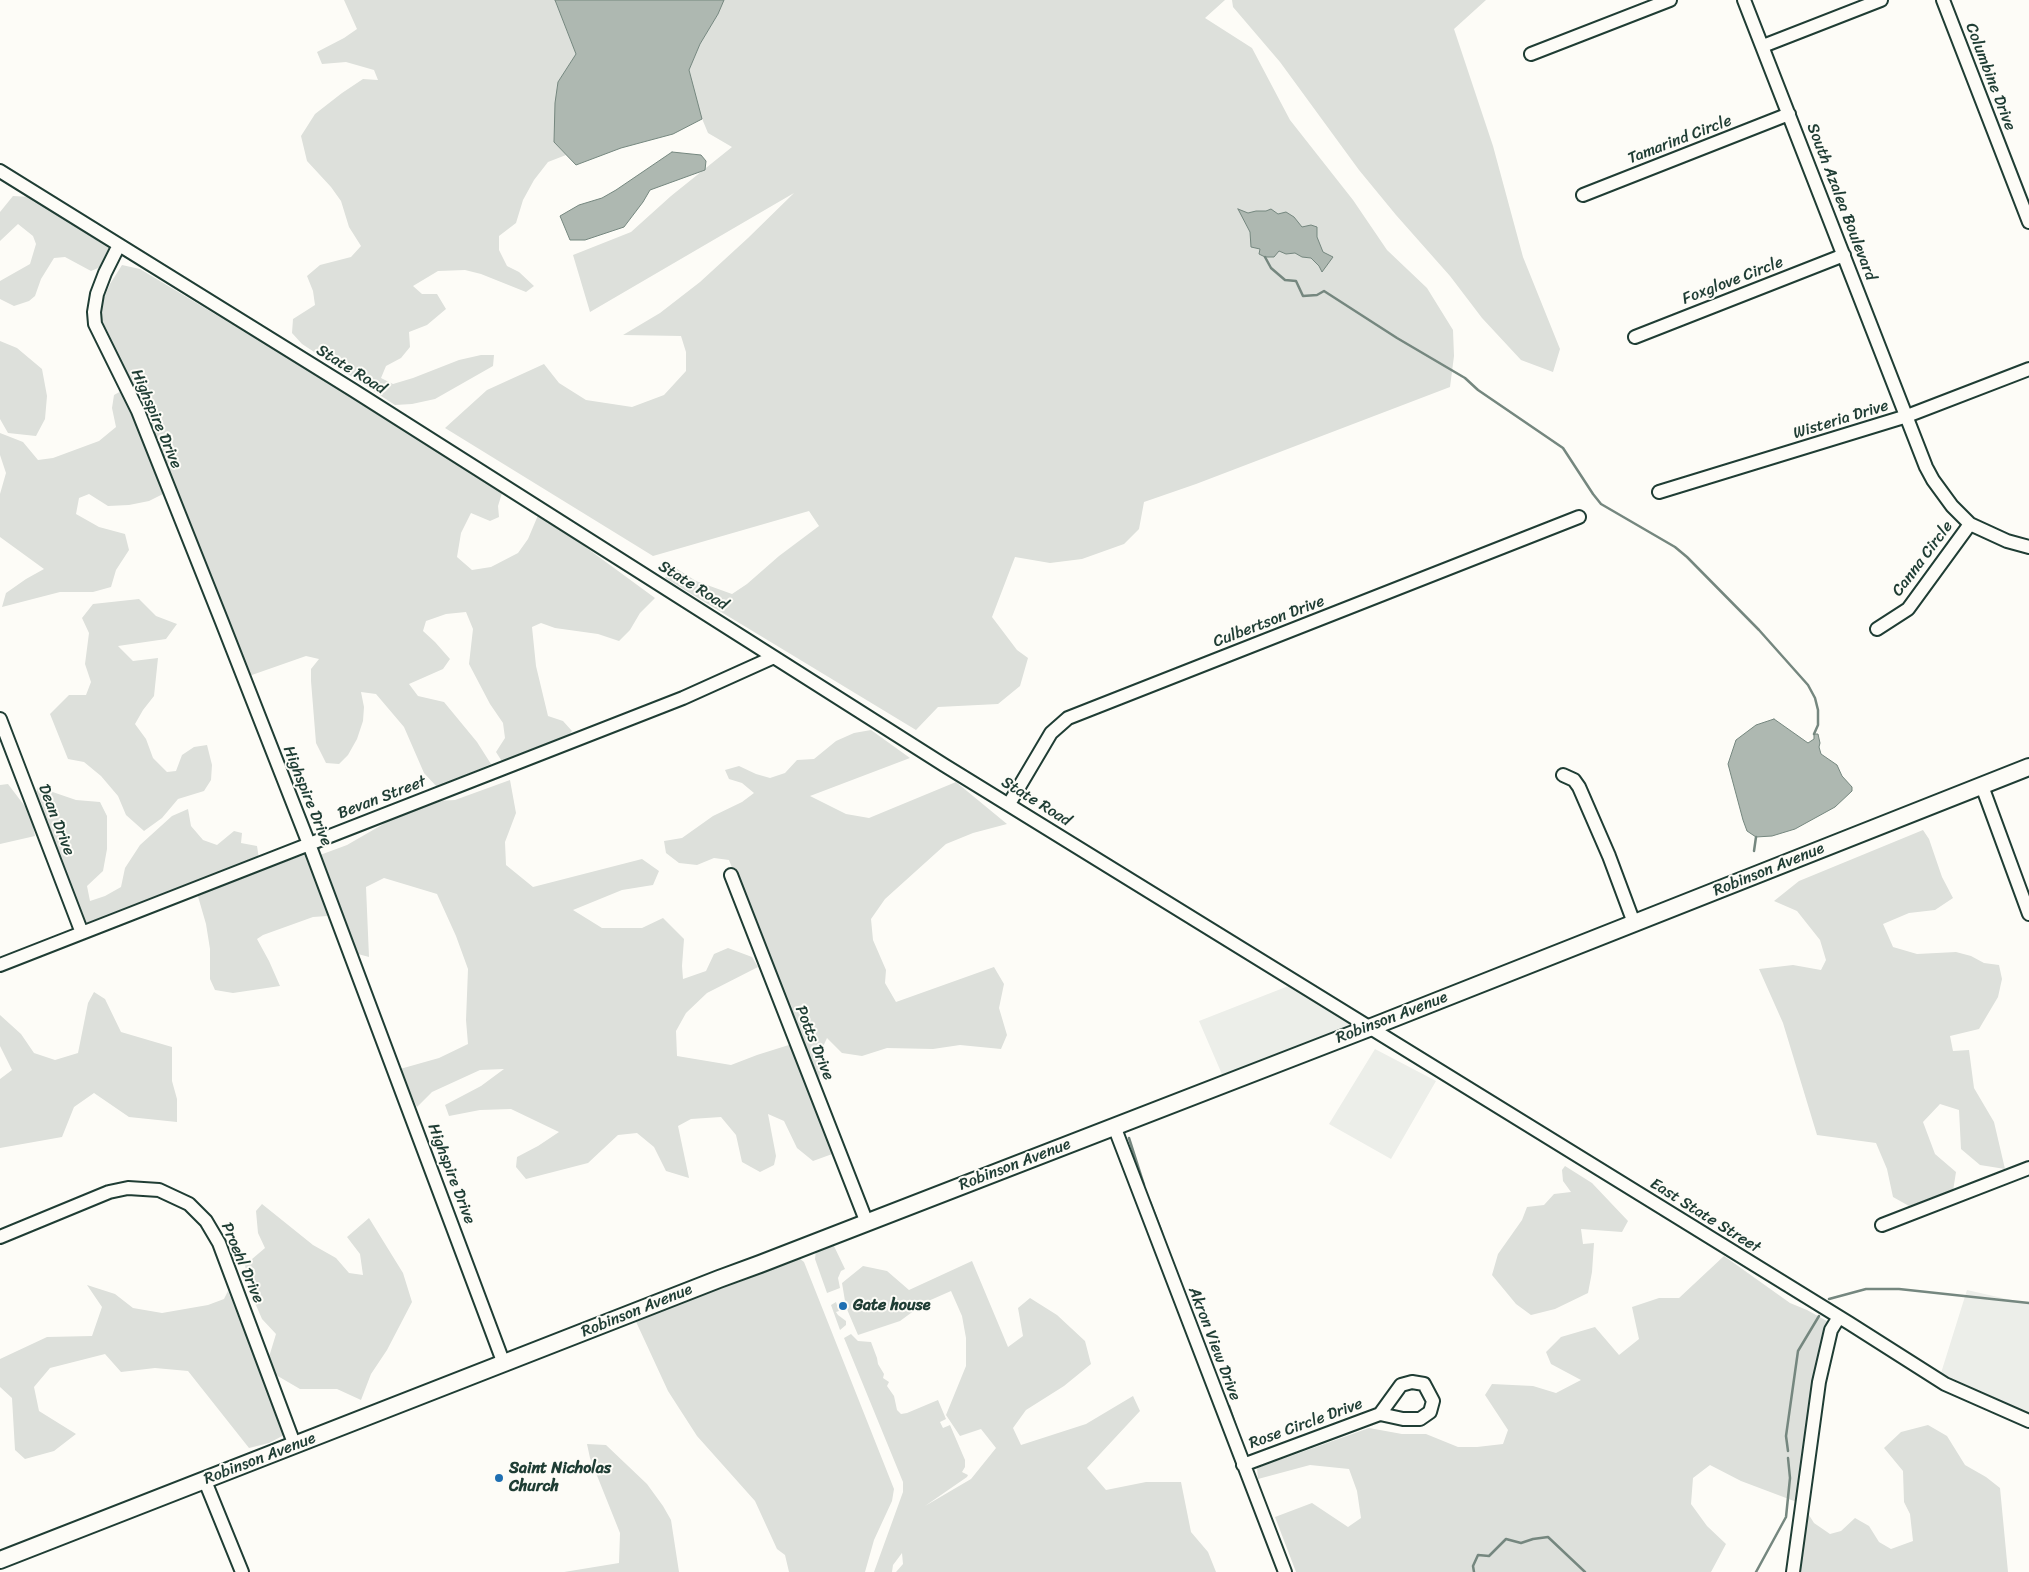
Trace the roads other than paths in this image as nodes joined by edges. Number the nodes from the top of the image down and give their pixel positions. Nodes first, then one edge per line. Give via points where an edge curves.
1 (1670, 0) edge
2 (1744, 0) edge
3 (1881, 0) edge
4 (1943, 0) edge
5 (1763, 46) junction
6 (1531, 54) dead end
7 (1789, 114) junction
8 (0, 171) edge
9 (1583, 195) dead end
10 (2024, 196) edge
11 (2029, 222) edge
12 (119, 245) junction
13 (1844, 255) junction
14 (1635, 337) dead end
15 (2029, 369) edge
16 (1907, 416) junction
17 (1659, 492) dead end
18 (1579, 517) dead end
19 (1970, 524) junction
20 (2029, 547) edge
21 (1877, 629) dead end
22 (774, 657) junction
23 (0, 719) edge
24 (2029, 767) edge
25 (1563, 775) dead end
26 (1982, 786) junction
27 (1009, 804) junction
28 (309, 844) junction
29 (731, 875) dead end
30 (2029, 914) edge
31 (1634, 923) junction
32 (82, 933) junction
33 (0, 965) edge
34 (1369, 1028) junction
35 (1114, 1126) junction
36 (2029, 1168) edge
37 (868, 1223) junction
38 (1882, 1225) dead end
39 (0, 1237) edge
40 (1839, 1317) junction
41 (504, 1364) junction
42 (1380, 1414) dead end
43 (2029, 1421) edge
44 (295, 1446) junction
45 (1243, 1465) junction
46 (205, 1481) junction
47 (0, 1560) edge
48 (242, 1572) edge
49 (1285, 1572) edge
50 (1793, 1572) edge

1 - 6 street
2 - 5 street, South Azalea Boulevard
3 - 5 street
4 - 10 street, Columbine Drive
5 - 7 street, South Azalea Boulevard
7 - 9 street, Tamarind Circle
7 - 13 street, South Azalea Boulevard
8 - 12 street, State Road
10 - 11 street, Columbine Drive
12 - 22 street, State Road
12 - 28 street, Highspire Drive via 98,294 95,324 138,411
13 - 14 street, Foxglove Circle
13 - 16 street, South Azalea Boulevard
15 - 16 street, Wisteria Drive
16 - 17 street, Wisteria Drive
16 - 19 street, South Azalea Boulevard via 1934,480 1952,506
18 - 27 street, Culbertson Drive via 1068,718 1051,733
19 - 20 street, South Azalea Boulevard via 2007,542
19 - 21 street, Canna Circle via 1908,609
22 - 27 street, State Road
22 - 28 street, Bevan Street via 682,698
23 - 32 street, Dean Drive
24 - 26 main road, Robinson Avenue
25 - 31 street via 1574,780 1579,787
26 - 30 street
26 - 31 main road, Robinson Avenue
27 - 34 street, State Road
28 - 32 street, Bevan Street
28 - 41 street, Highspire Drive
29 - 37 street, Potts Drive
31 - 34 main road, Robinson Avenue
32 - 33 street, Bevan Street
34 - 35 main road, Robinson Avenue
34 - 40 street, East State Street
35 - 37 main road, Robinson Avenue
35 - 45 street, Akron View Drive
36 - 38 street
37 - 41 main road, Robinson Avenue
39 - 44 street, Proehl Drive via 110,1192 128,1188 159,1190 189,1204 206,1221 219,1243
40 - 43 street, East State Street via 1945,1384
40 - 50 street via 1831,1330 1818,1382
41 - 44 main road, Robinson Avenue
42 - 45 street, Rose Circle Drive
44 - 46 main road, Robinson Avenue
45 - 49 street, Akron View Drive
46 - 47 main road, Robinson Avenue
46 - 48 street

